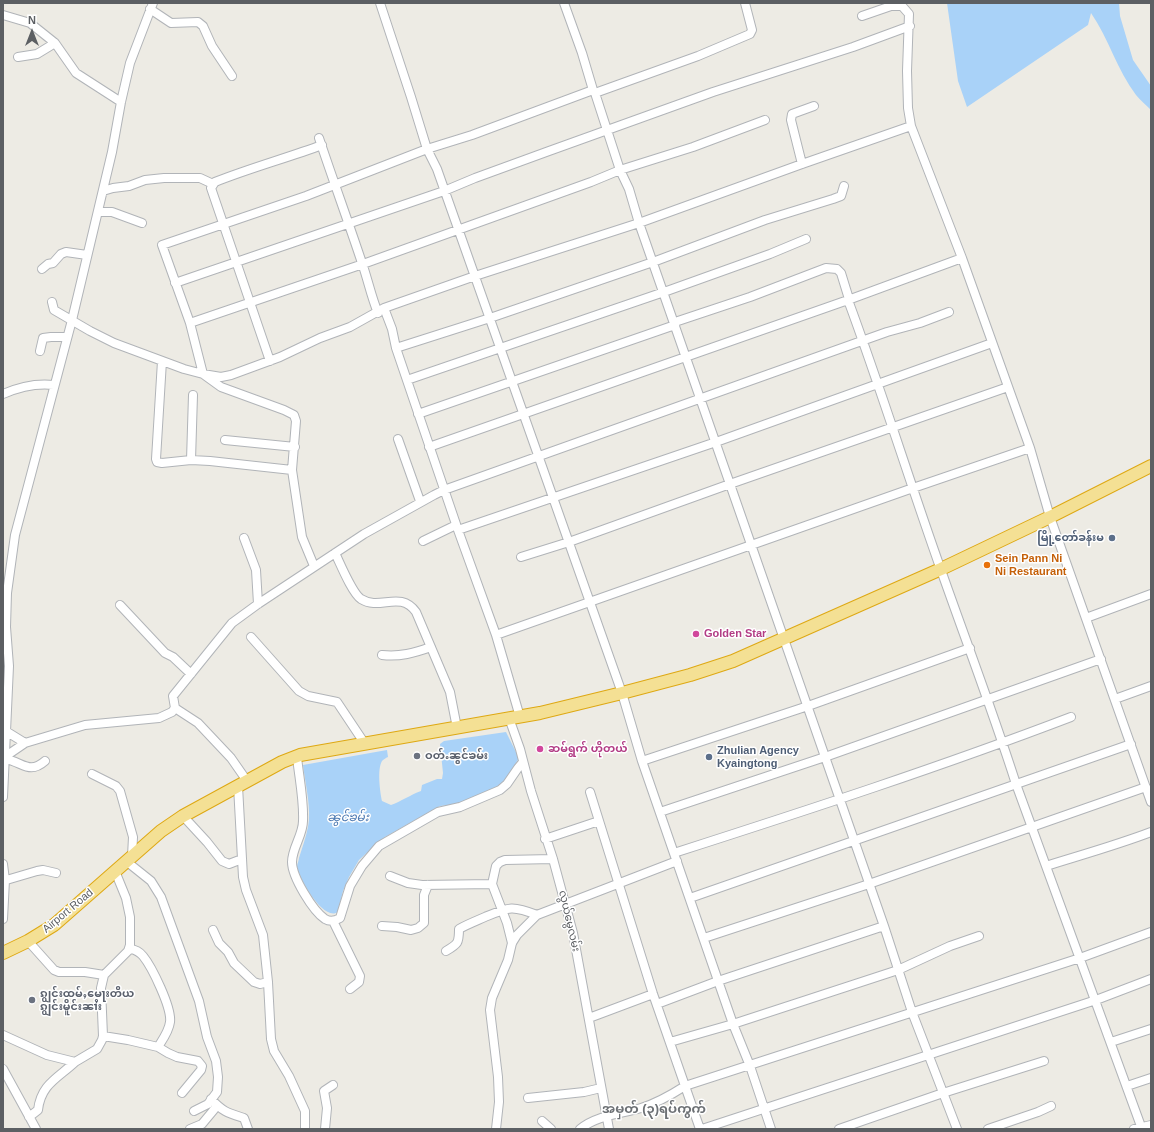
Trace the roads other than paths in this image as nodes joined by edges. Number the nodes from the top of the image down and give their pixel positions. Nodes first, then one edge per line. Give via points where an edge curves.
1 (380, 3) edge
2 (564, 3) edge
3 (745, 3) edge
4 (151, 6) edge
5 (3, 15) edge
6 (862, 16) dead end
7 (910, 26) junction
8 (55, 43) junction
9 (18, 57) dead end
10 (232, 76) dead end
11 (594, 92) junction
12 (121, 102) junction
13 (814, 106) dead end
14 (765, 120) dead end
15 (911, 126) junction
16 (607, 131) junction
17 (427, 149) junction
18 (802, 164) junction
19 (620, 170) junction
20 (212, 184) junction
21 (335, 185) junction
22 (844, 186) dead end
23 (103, 191) junction
24 (444, 191) junction
25 (98, 212) junction
26 (142, 223) dead end
27 (639, 223) junction
28 (223, 224) junction
29 (348, 224) junction
30 (458, 230) junction
31 (806, 240) dead end
32 (88, 255) junction
33 (962, 258) junction
34 (237, 262) junction
35 (653, 262) junction
36 (363, 264) junction
37 (42, 270) dead end
38 (475, 276) junction
39 (175, 283) junction
40 (664, 292) junction
41 (848, 300) junction
42 (52, 302) dead end
43 (251, 302) junction
44 (381, 310) junction
45 (949, 312) dead end
46 (490, 318) junction
47 (72, 320) junction
48 (190, 323) junction
49 (675, 324) junction
50 (67, 337) junction
51 (863, 341) junction
52 (992, 343) junction
53 (396, 348) junction
54 (500, 348) junction
55 (40, 351) dead end
56 (686, 357) junction
57 (162, 361) junction
58 (270, 361) junction
59 (203, 374) junction
60 (407, 380) junction
61 (512, 381) junction
62 (54, 385) junction
63 (877, 385) junction
64 (1008, 387) junction
65 (3, 394) edge
66 (193, 395) dead end
67 (701, 398) junction
68 (418, 414) junction
69 (524, 414) junction
70 (893, 427) junction
71 (398, 439) dead end
72 (225, 440) dead end
73 (716, 442) junction
74 (295, 447) junction
75 (430, 447) junction
76 (1030, 448) junction
77 (538, 456) junction
78 (191, 460) junction
79 (1151, 466) edge
80 (292, 470) junction
81 (730, 484) junction
82 (913, 488) junction
83 (444, 490) junction
84 (553, 498) junction
85 (420, 502) junction
86 (1050, 517) junction
87 (457, 527) junction
88 (244, 538) dead end
89 (423, 541) dead end
90 (569, 542) junction
91 (752, 546) junction
92 (334, 553) junction
93 (521, 557) dead end
94 (314, 566) junction
95 (941, 569) junction
96 (5, 592) edge
97 (1151, 594) edge
98 (590, 603) junction
99 (258, 604) junction
100 (120, 605) dead end
101 (1086, 618) junction
102 (496, 635) junction
103 (251, 637) dead end
104 (784, 638) junction
105 (431, 647) junction
106 (970, 648) junction
107 (382, 655) dead end
108 (1101, 658) junction
109 (191, 674) junction
110 (1151, 686) edge
111 (622, 693) junction
112 (1115, 699) junction
113 (988, 700) junction
114 (808, 706) junction
115 (176, 708) junction
116 (1071, 717) dead end
117 (515, 718) junction
118 (457, 728) junction
119 (5, 730) edge
120 (25, 743) junction
121 (1003, 743) junction
122 (365, 744) junction
123 (1131, 744) junction
124 (297, 757) junction
125 (825, 757) junction
126 (642, 761) junction
127 (5, 762) edge
128 (45, 762) dead end
129 (524, 762) junction
130 (92, 774) dead end
131 (242, 784) junction
132 (1016, 784) junction
133 (1146, 787) junction
134 (590, 792) dead end
135 (3, 797) edge
136 (840, 800) junction
137 (1151, 802) edge
138 (660, 812) junction
139 (183, 816) junction
140 (599, 821) junction
141 (1032, 826) junction
142 (1151, 832) edge
143 (546, 839) junction
144 (854, 841) junction
145 (674, 853) junction
146 (129, 858) junction
147 (242, 859) junction
148 (553, 859) junction
149 (677, 862) junction
150 (3, 864) edge
151 (1046, 866) junction
152 (115, 871) junction
153 (56, 873) dead end
154 (390, 876) dead end
155 (4, 880) edge
156 (492, 884) junction
157 (869, 884) junction
158 (428, 885) junction
159 (619, 885) junction
160 (690, 898) junction
161 (565, 903) junction
162 (502, 910) junction
163 (537, 915) junction
164 (3, 919) edge
165 (333, 921) junction
166 (382, 926) dead end
167 (884, 926) junction
168 (214, 930) dead end
169 (1151, 932) edge
170 (979, 936) dead end
171 (704, 938) junction
172 (28, 941) junction
173 (512, 943) junction
174 (129, 948) junction
175 (446, 952) dead end
176 (3, 953) edge
177 (1080, 958) junction
178 (898, 970) junction
179 (104, 975) junction
180 (1151, 979) edge
181 (718, 981) junction
182 (268, 982) junction
183 (350, 989) dead end
184 (653, 994) junction
185 (1096, 1000) junction
186 (657, 1004) junction
187 (912, 1012) junction
188 (589, 1018) junction
189 (733, 1024) junction
190 (1151, 1029) edge
191 (3, 1035) edge
192 (104, 1036) junction
193 (670, 1042) junction
194 (1111, 1042) junction
195 (158, 1047) junction
196 (927, 1055) junction
197 (1044, 1061) dead end
198 (75, 1062) junction
199 (750, 1066) junction
200 (3, 1070) edge
201 (1151, 1078) edge
202 (333, 1085) dead end
203 (685, 1086) junction
204 (1127, 1086) junction
205 (601, 1088) junction
206 (182, 1093) dead end
207 (943, 1093) junction
208 (528, 1098) dead end
209 (214, 1102) junction
210 (1051, 1106) dead end
211 (764, 1108) junction
212 (194, 1111) dead end
213 (606, 1116) junction
214 (29, 1117) junction
215 (542, 1121) dead end
216 (1151, 1124) edge
217 (1139, 1128) edge
218 (36, 1129) edge
219 (190, 1129) edge
220 (248, 1129) edge
221 (304, 1129) edge
222 (325, 1129) edge
223 (496, 1129) edge
224 (551, 1129) edge
225 (580, 1129) edge
226 (609, 1129) edge
227 (701, 1129) edge
228 (771, 1129) edge
229 (839, 1129) edge
230 (957, 1129) edge
231 (988, 1129) edge

1 - 17 street
2 - 11 street
3 - 11 street via 752,30 750,34 674,66
4 - 10 street via 171,23 198,22 203,26 212,46
4 - 12 street via 130,63
5 - 8 street via 30,23
6 - 7 street via 891,6 902,6 910,14
7 - 15 street via 907,72
7 - 16 street via 713,92
8 - 9 street via 37,54
8 - 12 street via 76,73
11 - 16 street
11 - 17 street via 472,136
12 - 23 street
13 - 18 street via 792,114 791,120
14 - 19 street via 694,147
15 - 18 street
15 - 33 street
16 - 19 street
16 - 24 street
17 - 21 street
17 - 24 street
18 - 27 street
19 - 27 street via 629,189
19 - 30 street
20 - 21 street, လွယ်မွေလမ်း via 229,176 288,158 321,142
20 - 23 street via 200,178 157,179
20 - 28 street via 211,188
21 - 28 street
21 - 29 street, လွယ်မွေလမ်း
22 - 35 street via 841,196 833,200 765,220
23 - 25 street
24 - 29 street
24 - 30 street
25 - 26 street via 112,212
25 - 32 street
27 - 35 street
27 - 38 street
28 - 34 street
28 - 39 street via 162,245
29 - 34 street
29 - 36 street, လွယ်မွေလမ်း
30 - 36 street
30 - 38 street
31 - 40 street
32 - 37 street via 66,252
32 - 47 street
33 - 41 street
33 - 52 street
34 - 39 street
34 - 43 street
35 - 40 street
35 - 46 street
36 - 43 street
36 - 44 street, လွယ်မွေလမ်း via 372,299
38 - 44 street
38 - 46 street
39 - 48 street
40 - 49 street
40 - 54 street
41 - 49 street via 840,273 837,269 826,268
41 - 51 street
41 - 56 street
42 - 47 street via 54,310
43 - 48 street
43 - 58 street
44 - 53 street, လွယ်မွေလမ်း via 392,329
44 - 58 street via 350,327
45 - 51 street
46 - 53 street
46 - 54 street
47 - 50 street
47 - 57 street via 114,343
48 - 59 street
49 - 56 street
49 - 61 street
50 - 55 street via 43,338
50 - 62 street
51 - 63 street
51 - 67 street
52 - 63 street
52 - 64 street
53 - 60 street, လွယ်မွေလမ်း
54 - 60 street
54 - 61 street
56 - 67 street
56 - 69 street
57 - 59 street
57 - 78 street via 156,459 162,463
58 - 59 street via 221,377
59 - 74 street via 221,387 294,415
60 - 68 street, လွယ်မွေလမ်း
61 - 68 street
61 - 69 street
62 - 65 street via 30,386
62 - 96 street via 15,535
63 - 70 street
63 - 73 street
64 - 70 street
64 - 76 street
66 - 78 street
67 - 73 street
67 - 77 street
68 - 75 street, လွယ်မွေလမ်း
69 - 75 street
69 - 77 street
70 - 81 street
70 - 82 street
71 - 85 street
72 - 74 street
73 - 81 street
73 - 84 street
74 - 80 street
75 - 83 street, လွယ်မွေလမ်း
76 - 82 street
76 - 86 street
77 - 83 street
77 - 84 street
78 - 80 street
79 - 86 highway, Airport Road
80 - 94 street via 302,537
81 - 90 street
81 - 91 street
82 - 91 street
82 - 95 street
83 - 85 street
83 - 87 street, လွယ်မွေလမ်း
84 - 87 street
84 - 90 street
85 - 92 street
86 - 95 highway, Airport Road
86 - 101 street
87 - 89 street
87 - 102 street, လွယ်မွေလမ်း
88 - 99 street via 256,570
90 - 93 street
90 - 98 street
91 - 98 street
91 - 104 street
92 - 94 street
92 - 105 street via 361,599 370,602 398,601 411,606
94 - 99 street
95 - 104 highway, Airport Road
95 - 106 street
96 - 119 street via 9,666
97 - 101 street
98 - 102 street
98 - 111 street
99 - 109 street via 232,623
100 - 109 street via 165,653
101 - 108 street
102 - 117 street, လွယ်မွေလမ်း
103 - 122 street via 299,691 308,696 337,702
104 - 111 highway, Airport Road via 733,661
104 - 114 street
105 - 107 street via 410,654
105 - 118 street via 450,692
106 - 113 street
106 - 114 street
108 - 112 street
108 - 113 street
109 - 115 street via 173,696
110 - 112 street
111 - 117 highway, Airport Road
111 - 126 street
112 - 123 street
113 - 121 street
113 - 125 street
114 - 125 street
114 - 126 street
115 - 120 street via 159,718 85,725
115 - 131 street via 198,723 226,752
116 - 121 street
117 - 118 highway, Airport Road
117 - 129 street, လွယ်မွေလမ်း
118 - 122 highway, Airport Road
119 - 120 street
119 - 127 street
120 - 127 street
121 - 132 street
121 - 136 street
122 - 124 highway, Airport Road
123 - 132 street
123 - 133 street
124 - 131 highway, Airport Road via 282,762
124 - 165 street via 303,821 292,862 294,872 307,898 319,914 326,920
125 - 136 street
125 - 138 street
126 - 138 street
127 - 128 street via 13,760 30,768
127 - 135 street
129 - 143 street, လွယ်မွေလမ်း
129 - 165 street via 500,790 460,807 438,812 379,846 362,866 350,886 340,918
130 - 146 street via 116,786 120,791 133,837
131 - 139 highway, Airport Road
131 - 147 street
132 - 141 street
132 - 144 street
133 - 137 street
133 - 141 street
134 - 140 street
136 - 144 street
136 - 145 street
138 - 145 street
139 - 146 highway, Airport Road
139 - 147 street via 222,862 228,864
140 - 143 street
140 - 159 street
141 - 151 street
141 - 157 street
142 - 151 street
143 - 148 street, လွယ်မွေလမ်း
144 - 157 street
144 - 160 street
145 - 149 street
146 - 152 highway, Airport Road
146 - 209 street via 162,897 199,1001 207,1037 216,1061 218,1077
147 - 182 street via 246,890 262,935
148 - 156 street via 500,862 496,866
148 - 161 street, လွယ်မွေလမ်း
149 - 159 street
149 - 160 street
150 - 155 street
151 - 177 street
152 - 172 highway, Airport Road via 54,925
152 - 174 street via 126,898 130,917
153 - 155 street via 43,870
154 - 158 street via 408,883
155 - 164 street
156 - 158 street
156 - 162 street
157 - 167 street
157 - 171 street
158 - 166 street via 424,895 424,923 411,930
159 - 161 street
159 - 184 street
160 - 171 street
161 - 163 street
161 - 188 street, လွယ်မွေလမ်း
162 - 163 street via 521,909
162 - 173 street
162 - 175 street via 459,929 459,941
163 - 173 street
165 - 183 street via 360,976 359,982
167 - 178 street
167 - 181 street
168 - 182 street via 219,943 254,982
169 - 177 street
170 - 178 street via 950,946
171 - 181 street
172 - 176 highway, Airport Road
172 - 179 street via 54,970
173 - 223 street via 490,1010 499,1096
174 - 179 street
174 - 195 street via 142,955 151,968 169,1010 169,1028
177 - 185 street
177 - 187 street
178 - 187 street
178 - 189 street
179 - 192 street via 101,988
180 - 185 street
181 - 186 street
181 - 189 street
182 - 221 street via 271,1039 274,1051 289,1076 304,1111
184 - 186 street
184 - 188 street
185 - 194 street
185 - 196 street
186 - 193 street
187 - 196 street
187 - 199 street
188 - 205 street, လွယ်မွေလမ်း
189 - 193 street
189 - 199 street
190 - 194 street
191 - 198 street via 47,1054
192 - 195 street
192 - 198 street via 97,1049
193 - 203 street
194 - 204 street
195 - 206 street via 177,1057 200,1062 201,1070
196 - 207 street
196 - 211 street
197 - 207 street
198 - 214 street via 51,1081 40,1098 38,1110
199 - 203 street
199 - 211 street
200 - 214 street
201 - 204 street
202 - 222 street via 324,1091 327,1108
203 - 213 street via 641,1108
203 - 227 street
204 - 217 street
205 - 208 street
205 - 213 street, လွယ်မွေလမ်း
207 - 229 street
207 - 230 street
209 - 212 street
209 - 219 street via 202,1124
209 - 220 street via 228,1114 244,1118
210 - 231 street
211 - 227 street
211 - 228 street
213 - 225 street
213 - 226 street, လွယ်မွေလမ်း
214 - 218 street
215 - 224 street
216 - 217 street

